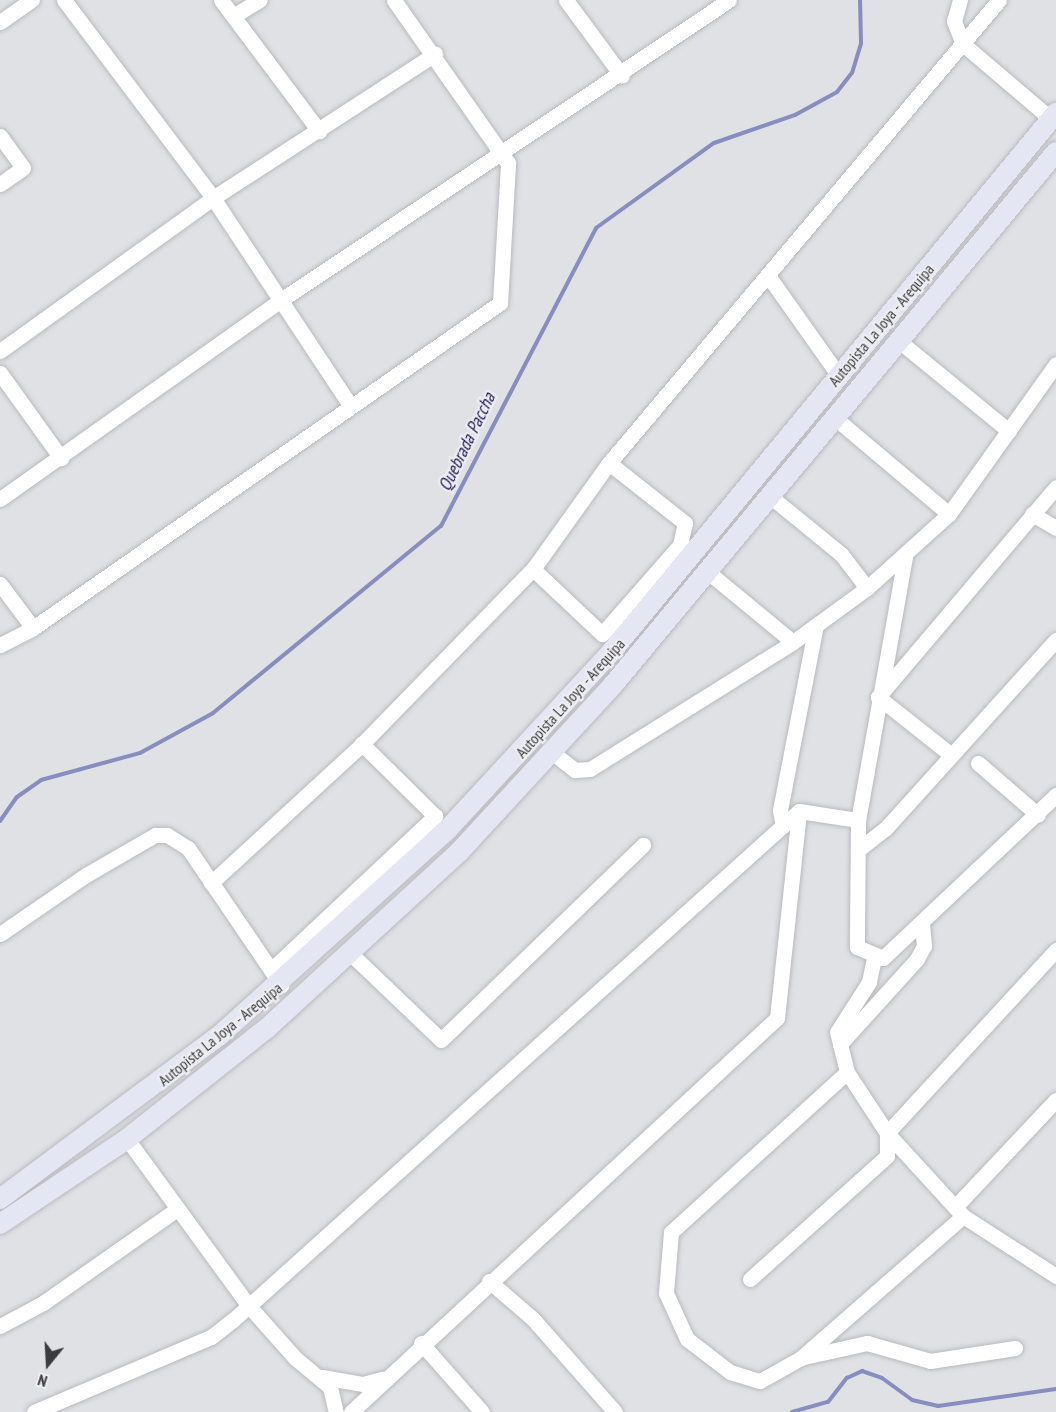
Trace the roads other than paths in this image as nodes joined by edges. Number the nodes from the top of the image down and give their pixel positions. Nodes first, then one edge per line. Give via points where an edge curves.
1 (32, 0) edge
2 (64, 0) edge
3 (221, 0) edge
4 (260, 0) edge
5 (394, 0) edge
6 (566, 0) edge
7 (729, 0) edge
8 (960, 0) edge
9 (999, 0) edge
10 (233, 16) junction
11 (0, 22) edge
12 (963, 45) junction
13 (435, 54) junction
14 (621, 76) junction
15 (1053, 116) edge
16 (319, 131) junction
17 (0, 136) edge
18 (1056, 152) edge
19 (504, 155) junction
20 (0, 184) edge
21 (213, 198) junction
22 (769, 277) junction
23 (281, 300) junction
24 (899, 341) junction
25 (0, 351) edge
26 (1056, 364) edge
27 (0, 373) edge
28 (839, 376) junction
29 (350, 405) junction
30 (835, 418) junction
31 (1009, 431) junction
32 (60, 458) junction
33 (609, 463) junction
34 (1056, 487) edge
35 (771, 496) junction
36 (0, 500) edge
37 (949, 514) junction
38 (1032, 514) junction
39 (1056, 528) edge
40 (685, 550) junction
41 (904, 557) junction
42 (533, 568) junction
43 (708, 572) junction
44 (0, 584) edge
45 (867, 588) junction
46 (816, 625) junction
47 (33, 627) junction
48 (1056, 640) edge
49 (793, 642) junction
50 (0, 645) edge
51 (878, 697) junction
52 (362, 744) junction
53 (554, 753) junction
54 (950, 754) junction
55 (978, 763) dead end
56 (1056, 795) edge
57 (799, 811) junction
58 (1038, 815) junction
59 (858, 820) junction
60 (783, 826) junction
61 (643, 845) dead end
62 (859, 849) junction
63 (211, 883) junction
64 (922, 924) junction
65 (0, 934) edge
66 (1056, 950) edge
67 (351, 954) junction
68 (874, 958) junction
69 (276, 977) junction
70 (840, 1044) junction
71 (847, 1072) junction
72 (1056, 1100) edge
73 (887, 1134) junction
74 (127, 1139) junction
75 (0, 1198) edge
76 (177, 1209) junction
77 (959, 1212) junction
78 (0, 1224) edge
79 (1056, 1276) edge
80 (750, 1279) dead end
81 (489, 1281) junction
82 (248, 1305) junction
83 (0, 1326) edge
84 (421, 1343) junction
85 (1015, 1348) dead end
86 (801, 1358) junction
87 (322, 1377) junction
88 (385, 1378) junction
89 (34, 1412) edge
90 (336, 1412) edge
91 (351, 1412) edge
92 (482, 1412) edge
93 (615, 1412) edge

1 - 11 street
2 - 21 street
3 - 10 street
4 - 10 street
5 - 13 street
6 - 14 street
7 - 14 street
8 - 12 street via 954,21
9 - 12 street
10 - 16 street
12 - 15 street
12 - 22 street
13 - 16 street
13 - 19 street
14 - 19 street
15 - 28 main road, Autopista La Joya - Arequipa
16 - 21 street
17 - 20 street via 23,168
18 - 24 main road, Autopista La Joya - Arequipa
19 - 23 street
19 - 29 street via 508,163 500,303
21 - 23 street
21 - 25 street
22 - 28 street
22 - 33 street
23 - 29 street
23 - 32 street
24 - 30 main road, Autopista La Joya - Arequipa
24 - 31 street
26 - 31 street
27 - 32 street
28 - 40 main road, Autopista La Joya - Arequipa
29 - 47 street
30 - 35 main road, Autopista La Joya - Arequipa
30 - 37 street
31 - 37 street
32 - 36 street
33 - 40 street via 685,523
33 - 42 street
34 - 38 street
35 - 43 main road, Autopista La Joya - Arequipa
35 - 45 street via 842,554
37 - 41 street
38 - 39 street
38 - 51 street
40 - 42 street via 602,634
40 - 69 main road, Autopista La Joya - Arequipa via 486,790
41 - 45 street
41 - 51 street
42 - 52 street
43 - 49 street
43 - 53 main road, Autopista La Joya - Arequipa
44 - 47 street
45 - 46 street
46 - 49 street
46 - 60 street via 780,810
47 - 50 street
48 - 54 street
49 - 53 street via 590,770 575,770
51 - 54 street
51 - 59 street
52 - 63 street
52 - 69 street via 435,816
53 - 67 main road, Autopista La Joya - Arequipa
54 - 62 street via 872,843
55 - 58 street
56 - 58 street
57 - 59 street
57 - 60 street
57 - 81 street via 777,1018
58 - 64 street
59 - 62 street
60 - 82 street
61 - 67 street via 441,1040
62 - 68 street via 857,947
63 - 65 street via 188,849 176,839 155,835
63 - 69 street
64 - 68 street via 883,958
64 - 70 street via 924,946 917,959
66 - 73 street
67 - 74 main road, Autopista La Joya - Arequipa
68 - 70 street via 870,982 842,1020
69 - 75 main road, Autopista La Joya - Arequipa via 114,1118
70 - 71 street
71 - 73 street
71 - 86 street via 684,1217 667,1243 669,1306 695,1348 730,1372 760,1381
72 - 77 street
73 - 77 street
73 - 80 street via 887,1156
74 - 76 street
74 - 78 main road, Autopista La Joya - Arequipa
76 - 82 street
76 - 83 street via 43,1303
77 - 79 street
77 - 86 street
81 - 84 street
81 - 93 street via 533,1319
82 - 87 street via 295,1358
82 - 89 street via 212,1337
84 - 88 street
84 - 92 street
85 - 86 street via 930,1361 867,1343
87 - 88 street via 363,1384
87 - 90 street via 335,1396
88 - 91 street

